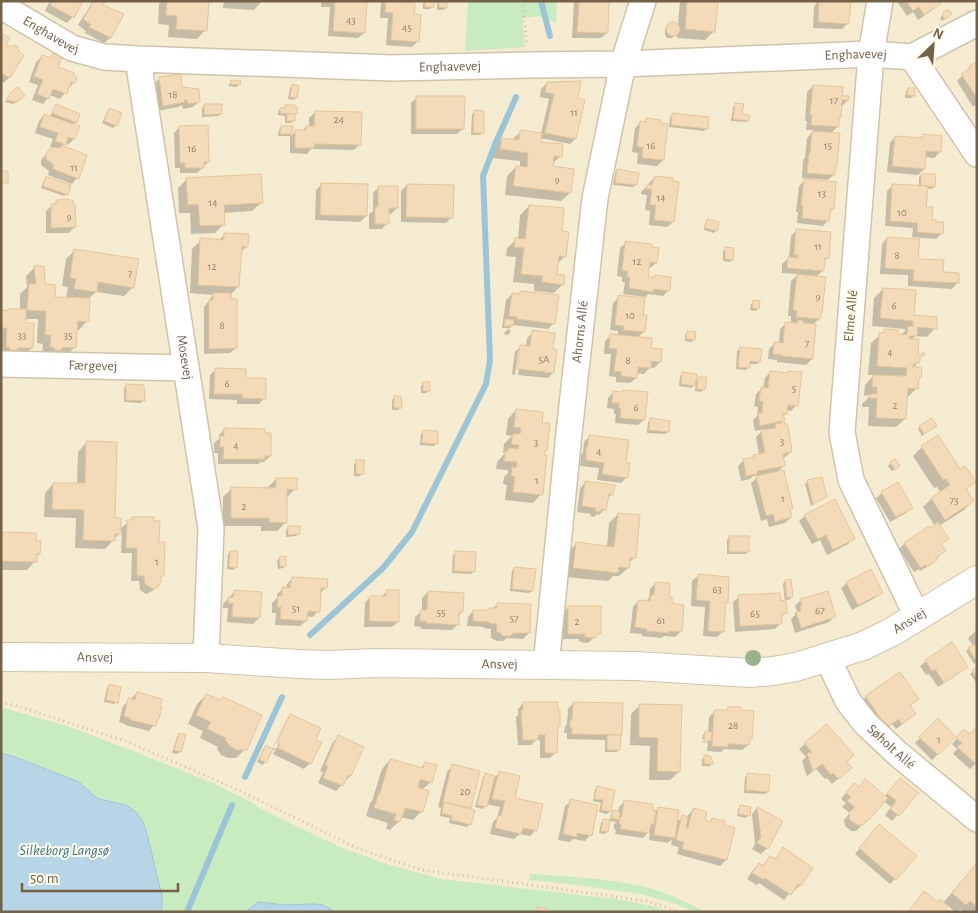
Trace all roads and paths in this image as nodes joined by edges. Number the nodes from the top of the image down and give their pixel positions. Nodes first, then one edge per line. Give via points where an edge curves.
1 (522, 1) edge
2 (643, 1) edge
3 (880, 1) edge
4 (1, 6) edge
5 (977, 23) edge
6 (871, 54) junction
7 (912, 57) junction
8 (138, 59) junction
9 (623, 64) junction
10 (530, 65) junction
11 (977, 154) edge
12 (1, 364) edge
13 (186, 368) junction
14 (977, 580) edge
15 (917, 616) junction
16 (1, 657) edge
17 (827, 657) junction
18 (206, 658) junction
19 (546, 666) junction
20 (1, 702) edge
21 (977, 819) edge
22 (679, 912) edge

1 - 10 path
2 - 9 street, Ahorns Allé
3 - 6 street, Elme Allé
4 - 8 street, Enghavevej via 72,48 104,57
5 - 7 street
6 - 7 street, Enghavevej
6 - 9 street, Enghavevej
6 - 15 street, Elme Allé via 842,432 851,480
7 - 11 street
8 - 10 street, Enghavevej via 392,68
8 - 13 street, Mosevej
9 - 10 street, Enghavevej
9 - 19 street, Ahorns Allé via 596,198
12 - 13 street, Færgevej
13 - 18 street, Mosevej via 211,528
14 - 15 street, Ansvej
15 - 17 street, Ansvej via 863,646
16 - 18 street, Ansvej
17 - 19 street, Ansvej via 773,671 750,673 636,666
17 - 21 street, Søholt Allé via 848,702 865,723
18 - 19 street, Ansvej via 329,665
20 - 22 path via 128,742 234,788 359,849 422,870 646,901

